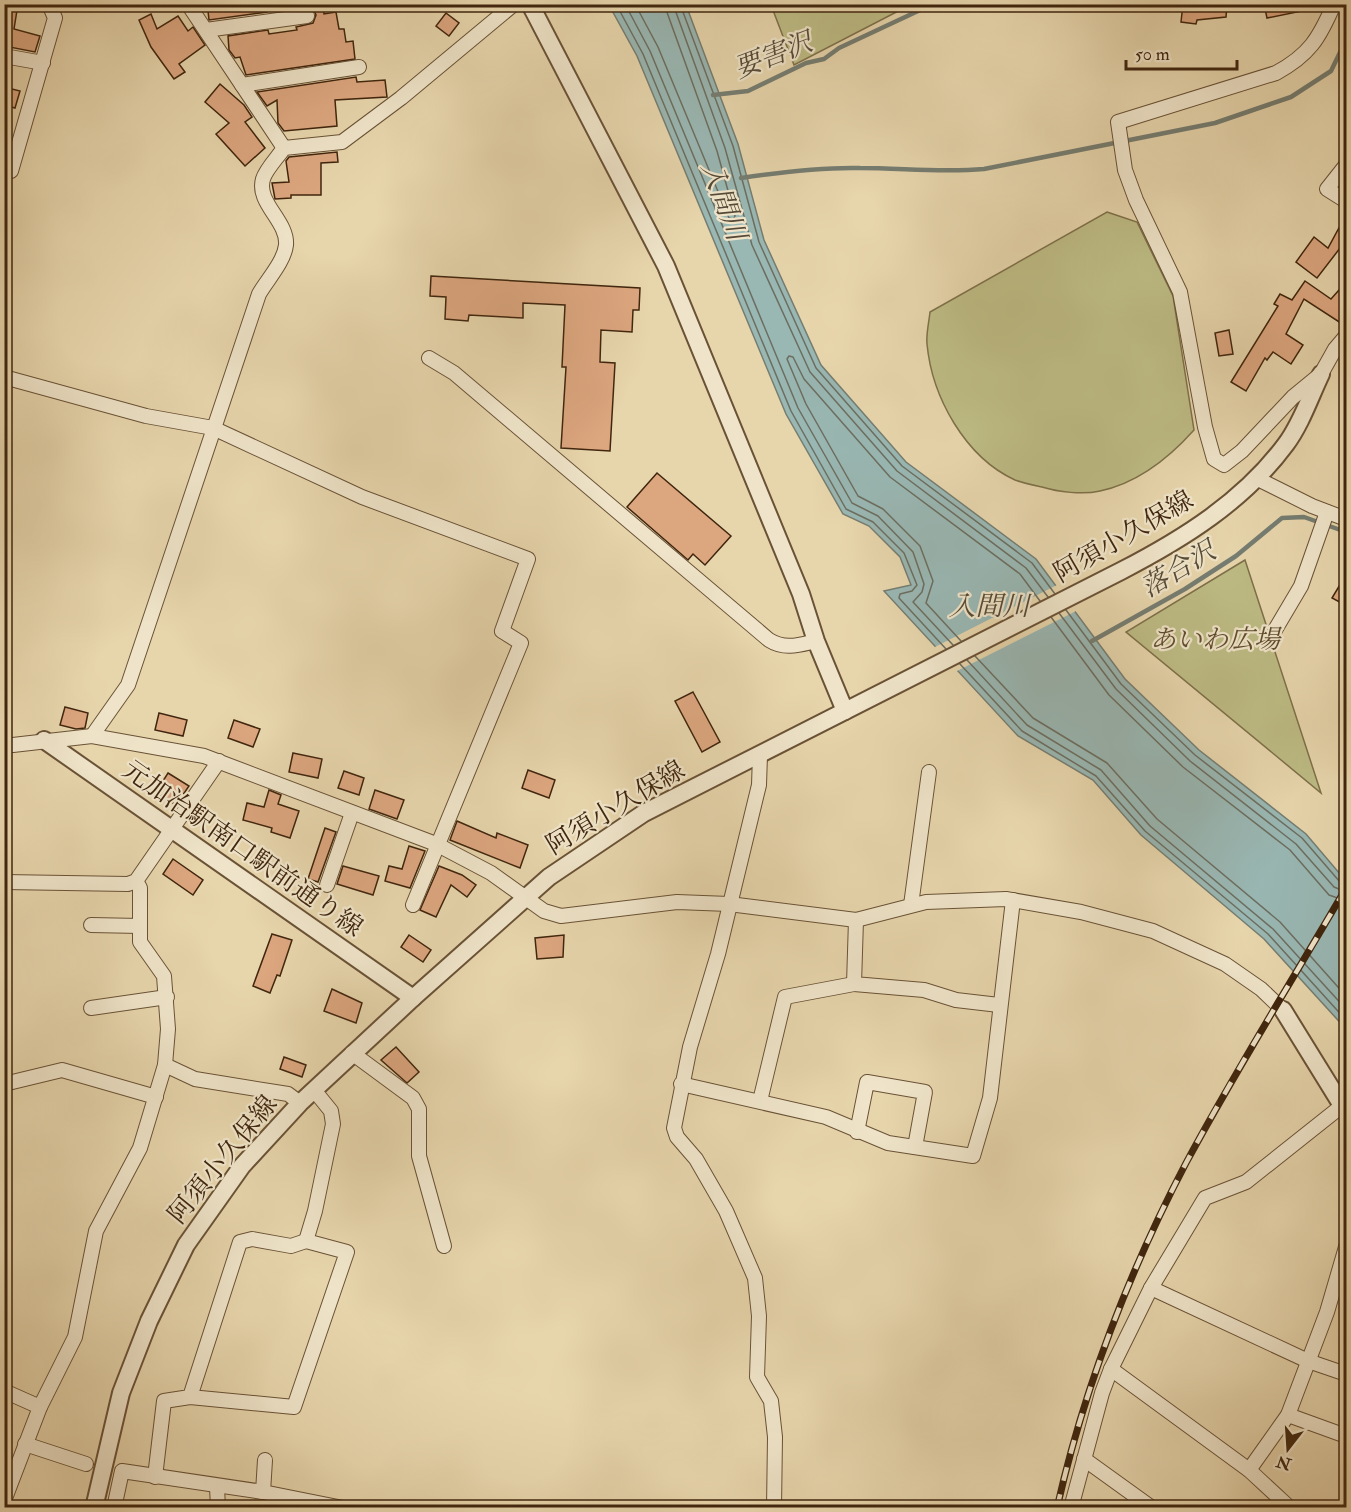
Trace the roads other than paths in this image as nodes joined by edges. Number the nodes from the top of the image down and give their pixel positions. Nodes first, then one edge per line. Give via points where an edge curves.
1 (49, 4) edge
2 (188, 4) edge
3 (514, 4) edge
4 (530, 4) edge
5 (1334, 4) edge
6 (307, 16) dead end
7 (206, 30) junction
8 (4, 56) edge
9 (43, 63) junction
10 (359, 67) dead end
11 (242, 84) junction
12 (284, 148) junction
13 (1347, 165) edge
14 (4, 169) edge
15 (1347, 201) edge
16 (1347, 336) edge
17 (429, 358) dead end
18 (1321, 374) junction
19 (4, 377) edge
20 (213, 428) junction
21 (1256, 478) junction
22 (1347, 519) edge
23 (1325, 520) junction
24 (1275, 630) dead end
25 (816, 641) junction
26 (845, 711) junction
27 (92, 736) junction
28 (44, 740) junction
29 (4, 746) edge
30 (760, 755) junction
31 (219, 761) junction
32 (928, 772) dead end
33 (352, 813) junction
34 (171, 829) junction
35 (436, 844) junction
36 (136, 881) junction
37 (4, 882) edge
38 (327, 885) dead end
39 (524, 897) junction
40 (1012, 900) junction
41 (729, 904) junction
42 (911, 904) junction
43 (412, 905) dead end
44 (856, 920) junction
45 (91, 925) dead end
46 (140, 926) junction
47 (854, 984) junction
48 (167, 997) junction
49 (413, 998) junction
50 (999, 1005) junction
51 (91, 1008) dead end
52 (1284, 1010) joint
53 (352, 1053) junction
54 (165, 1065) junction
55 (4, 1084) edge
56 (681, 1084) junction
57 (314, 1090) junction
58 (156, 1097) junction
59 (760, 1101) junction
60 (300, 1103) junction
61 (1345, 1109) edge
62 (857, 1132) junction
63 (915, 1147) junction
64 (306, 1241) junction
65 (444, 1246) dead end
66 (1347, 1247) edge
67 (1151, 1288) junction
68 (1308, 1361) junction
69 (1111, 1369) junction
70 (1347, 1374) edge
71 (4, 1391) edge
72 (190, 1397) junction
73 (40, 1407) junction
74 (1288, 1415) junction
75 (1347, 1436) edge
76 (25, 1444) junction
77 (1084, 1459) junction
78 (265, 1460) dead end
79 (86, 1464) dead end
80 (1249, 1470) junction
81 (155, 1478) junction
82 (217, 1487) junction
83 (263, 1492) junction
84 (4, 1501) edge
85 (1075, 1505) edge
86 (94, 1508) edge
87 (114, 1508) edge
88 (218, 1508) edge
89 (343, 1508) edge
90 (774, 1508) edge
91 (1152, 1508) edge
92 (1290, 1508) edge

1 - 9 street via 55,18
2 - 7 street
3 - 12 street via 342,142
4 - 25 street via 666,266 801,594
5 - 18 street via 1317,39 1299,60 1276,73 1118,122 1136,200 1180,292 1214,459 1224,465 1242,452 1293,397
6 - 7 street
7 - 11 street
8 - 9 street
9 - 14 street via 11,171
10 - 11 street
11 - 12 street
12 - 20 street via 263,179 263,194 282,226 286,243 259,294
13 - 15 street via 1327,189
16 - 18 street, 阿須小久保線
17 - 25 street via 454,373 769,640 791,647
18 - 21 street, 阿須小久保線 via 1286,444
19 - 20 street via 146,416
20 - 27 street via 128,685
20 - 35 street via 362,497 528,559 502,631 520,643
21 - 23 street
21 - 26 street, 阿須小久保線 via 1170,545
22 - 23 street
23 - 24 street via 1301,586
25 - 26 street
26 - 30 street, 阿須小久保線
27 - 28 street
27 - 31 street
28 - 29 street
28 - 34 street, 元加治駅南口駅前通り線
30 - 39 street, 阿須小久保線 via 644,813
30 - 41 street via 759,786
31 - 33 street
31 - 34 street
32 - 42 street
33 - 35 street
33 - 38 street
34 - 36 street
34 - 49 street, 元加治駅南口駅前通り線
35 - 39 street via 491,873
35 - 43 street
36 - 37 street via 128,885
36 - 46 street via 140,888
39 - 41 street via 544,911 561,916 677,902
39 - 49 street, 阿須小久保線
40 - 42 street via 953,899
40 - 50 street
40 - 52 street via 1081,912 1153,931 1225,964 1261,988
41 - 44 street
41 - 56 street
42 - 44 street
44 - 47 street
45 - 46 street
46 - 48 street via 140,942 164,976
47 - 50 street via 924,990 956,1000
47 - 59 street via 785,997
48 - 51 street
48 - 54 street
49 - 53 street, 阿須小久保線
50 - 63 street via 990,1098 973,1156
52 - 61 street
53 - 57 street, 阿須小久保線
53 - 65 street via 405,1091 419,1109 419,1156
54 - 58 street
54 - 60 street via 195,1079 288,1094
55 - 58 street via 62,1070
56 - 59 street
56 - 90 street via 675,1133 696,1159 726,1211 755,1278 759,1316 757,1377 771,1401 775,1437
57 - 60 street, 阿須小久保線
57 - 64 street via 331,1111 333,1124
58 - 73 street via 140,1148 96,1231 75,1337
59 - 62 street via 826,1118
60 - 86 street, 阿須小久保線 via 242,1166 186,1245 149,1321 121,1393
61 - 67 street via 1246,1182 1205,1198
62 - 63 street
62 - 63 street via 867,1082 925,1092
64 - 72 street via 291,1246 252,1239 240,1242
64 - 72 street via 347,1252 294,1407
66 - 68 street
67 - 68 street
67 - 69 street
68 - 70 street
68 - 74 street
69 - 77 street
69 - 80 street
71 - 73 street
72 - 81 street via 164,1401
73 - 76 street
74 - 75 street
74 - 80 street
76 - 79 street
76 - 84 street
77 - 85 street
77 - 91 street
78 - 83 street
80 - 92 street
81 - 82 street
81 - 87 street via 122,1471
82 - 83 street
82 - 88 street
83 - 89 street

